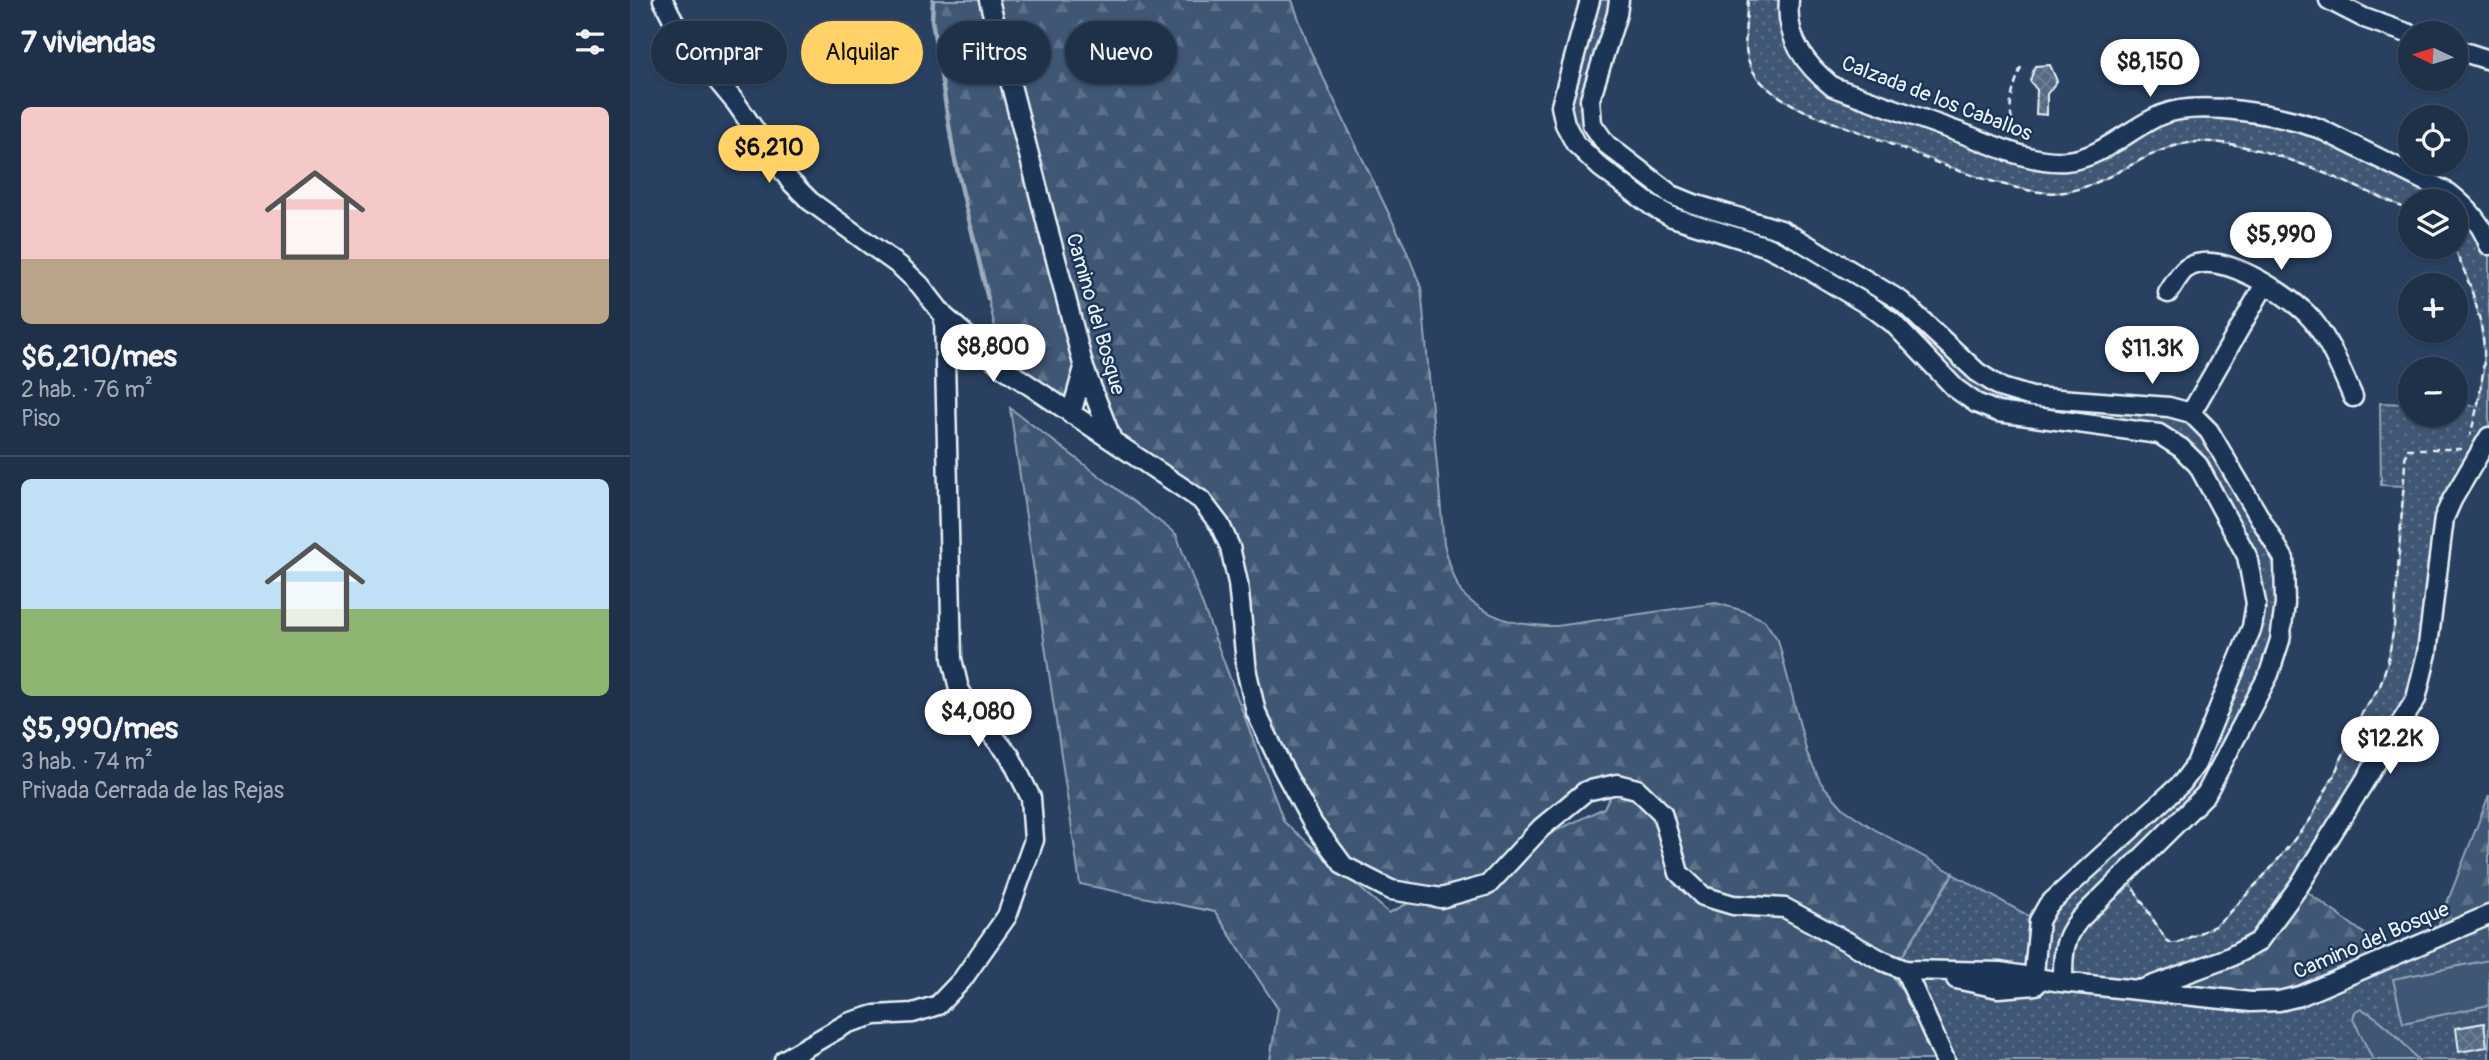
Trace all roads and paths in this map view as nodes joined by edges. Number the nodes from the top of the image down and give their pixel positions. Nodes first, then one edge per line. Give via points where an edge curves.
1 (663, 0) edge
2 (989, 0) edge
3 (1590, 0) edge
4 (1619, 0) edge
5 (1789, 0) edge
6 (2329, 0) edge
7 (2398, 30) edge
8 (2468, 53) edge
9 (2489, 60) edge
10 (2021, 67) dead end
11 (2024, 140) dead end
12 (2489, 245) edge
13 (2460, 259) edge
14 (2265, 284) junction
15 (2168, 293) dead end
16 (944, 316) junction
17 (1084, 368) junction
18 (2353, 397) dead end
19 (2080, 400) junction
20 (2191, 413) junction
21 (1072, 414) junction
22 (2077, 422) junction
23 (2489, 438) edge
24 (1112, 440) junction
25 (2472, 453) junction
26 (2125, 874) junction
27 (2489, 915) edge
28 (1914, 970) junction
29 (2034, 974) junction
30 (2062, 982) junction
31 (2136, 991) junction
32 (784, 1060) edge
33 (1945, 1060) edge

1 - 16 street via 683,39 736,103 790,181 810,201 900,266
2 - 17 street, Camino del Bosque
3 - 22 street via 1561,106 1575,143 1600,167 1672,218 1768,247 1873,308 1976,404 1998,412
4 - 19 street via 1590,99 1592,124 1606,144 1672,195 1781,230 1900,301 1977,372 2002,388 2032,397
5 - 12 street, Calzada de los Caballos via 1797,49 1813,71 1833,87 2029,158 2069,161 2181,109 2223,109 2295,120 2449,193 2466,206
6 - 7 street
8 - 9 street
10 - 11 path via 2010,105 2014,131
13 - 25 path via 2477,308 2484,354
14 - 15 street via 2227,265 2206,262 2186,268
14 - 18 street via 2308,314 2335,356
14 - 20 street
16 - 21 street via 1005,369
16 - 32 street via 952,659 959,689 1010,756 1031,798 1034,840 1007,916 962,980 938,1005 848,1023
17 - 21 street
17 - 24 street, Camino del Bosque
19 - 20 street
19 - 22 street
20 - 26 street via 2209,430 2284,559 2280,640 2269,674 2206,794
21 - 24 street
22 - 29 street via 2159,434 2198,465 2247,556 2256,603 2252,627 2196,764 2048,905 2039,921
23 - 25 street
24 - 28 street, Camino del Bosque via 1201,500 1220,525 1238,583 1247,673 1256,712 1313,824 1345,866 1391,890 1441,898 1488,885 1541,828 1586,791 1617,784 1637,789 1662,813 1679,873 1703,896 1733,905 1785,908 1883,961
25 - 26 path via 2406,449 2388,661 2380,686 2310,820 2280,858 2215,926 2178,943 2166,940
25 - 31 street via 2444,518 2427,653 2416,699 2299,886 2258,942 2228,958
26 - 30 street via 2068,933
27 - 31 street, Camino del Bosque via 2279,1001
28 - 29 street, Camino del Bosque via 2000,965
28 - 30 street, Camino del Bosque via 1998,988
28 - 33 street
29 - 30 street, Camino del Bosque
30 - 31 street, Camino del Bosque

